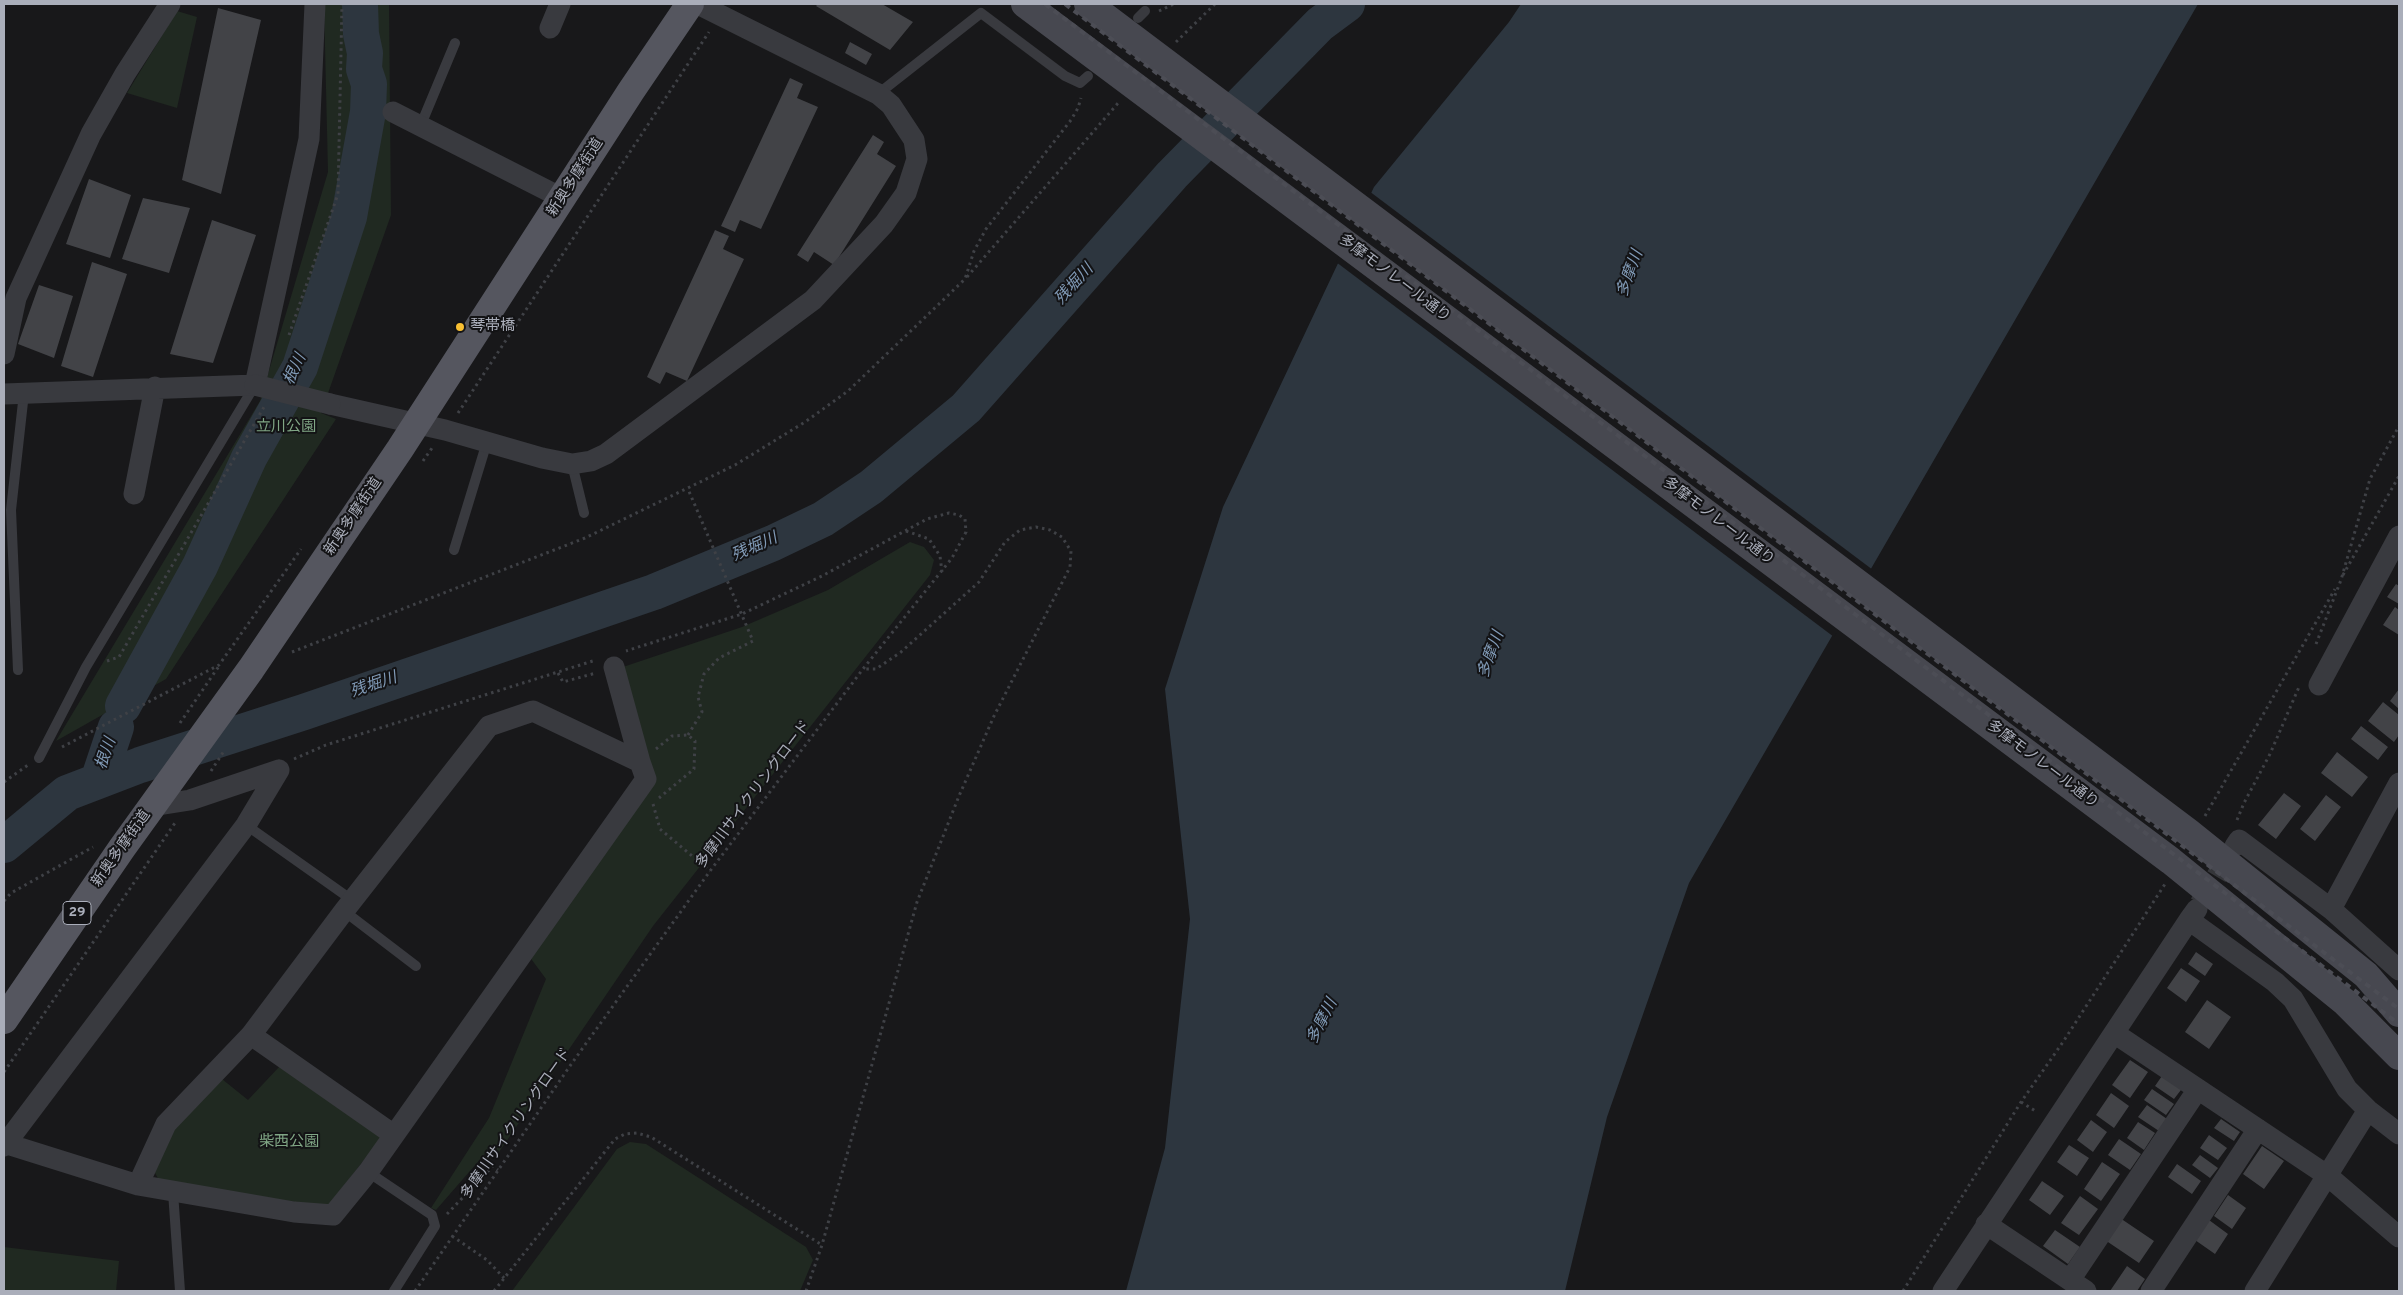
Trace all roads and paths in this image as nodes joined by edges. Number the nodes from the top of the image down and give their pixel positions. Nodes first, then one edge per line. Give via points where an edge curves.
1 (170, 4) edge
2 (315, 4) edge
3 (560, 4) edge
4 (690, 4) edge
5 (698, 4) edge
6 (1025, 4) edge
7 (1088, 4) edge
8 (1215, 4) edge
9 (720, 15) junction
10 (550, 28) dead end
11 (455, 43) dead end
12 (1171, 55) junction
13 (1088, 76) dead end
14 (1080, 83) junction
15 (878, 94) junction
16 (1134, 94) junction
17 (394, 112) dead end
18 (420, 127) junction
19 (562, 198) junction
20 (965, 279) junction
21 (4, 354) edge
22 (255, 385) junction
23 (155, 387) junction
24 (14, 393) edge
25 (458, 413) dead end
26 (417, 424) junction
27 (2399, 426) edge
28 (487, 442) junction
29 (572, 464) junction
30 (2399, 476) edge
31 (688, 488) junction
32 (134, 494) dead end
33 (584, 513) dead end
34 (905, 530) junction
35 (2399, 536) edge
36 (306, 543) dead end
37 (454, 550) dead end
38 (942, 572) junction
39 (2340, 580) junction
40 (742, 614) junction
41 (2315, 646) dead end
42 (287, 654) dead end
43 (613, 659) junction
44 (863, 669) junction
45 (18, 670) dead end
46 (558, 673) junction
47 (2310, 684) joint
48 (688, 735) junction
49 (39, 758) junction
50 (640, 762) junction
51 (279, 770) junction
52 (4, 782) edge
53 (2399, 783) edge
54 (190, 800) junction
55 (653, 804) dead end
56 (152, 806) junction
57 (2196, 824) junction
58 (246, 825) junction
59 (660, 829) dead end
60 (100, 843) dead end
61 (2237, 843) joint
62 (2169, 870) junction
63 (710, 871) junction
64 (4, 901) edge
65 (348, 906) junction
66 (2330, 909) junction
67 (416, 966) dead end
68 (2399, 970) edge
69 (2399, 1013) edge
70 (4, 1020) edge
71 (2114, 1033) junction
72 (251, 1035) junction
73 (2399, 1056) edge
74 (4, 1072) edge
75 (2198, 1089) junction
76 (2368, 1110) junction
77 (2258, 1129) junction
78 (2399, 1134) edge
79 (394, 1135) junction
80 (4, 1145) edge
81 (498, 1170) junction
82 (368, 1172) junction
83 (2328, 1176) junction
84 (138, 1184) junction
85 (173, 1192) junction
86 (1986, 1224) junction
87 (435, 1226) junction
88 (452, 1236) junction
89 (2399, 1237) edge
90 (822, 1245) junction
91 (504, 1278) junction
92 (2078, 1285) edge
93 (180, 1291) edge
94 (394, 1291) edge
95 (415, 1291) edge
96 (494, 1291) edge
97 (806, 1291) edge
98 (1903, 1291) edge
99 (1942, 1291) edge
100 (2151, 1291) edge
101 (2256, 1291) edge

1 - 21 street via 91,134 16,298
2 - 22 street via 309,139
3 - 10 street
4 - 19 main road, 新奥多摩街道 / 29
5 - 9 street
6 - 16 main road, 多摩モノレール通り
7 - 12 main road
8 - 12 path
9 - 15 street
9 - 25 path
11 - 18 lane
12 - 57 main road
13 - 14 lane
14 - 15 lane via 1065,76 981,13
14 - 20 path via 1082,93 1078,108 986,229
15 - 29 street via 891,105 914,140 917,159 906,193 884,224 813,300 606,454
16 - 20 path
16 - 62 main road, 多摩モノレール通り
17 - 18 street
18 - 19 street
19 - 26 main road, 新奥多摩街道 / 29
20 - 31 path via 848,391 735,465
22 - 23 street
22 - 26 street, bridge
22 - 49 lane via 86,667
23 - 24 street
23 - 32 street
24 - 45 lane via 11,510
26 - 28 street
26 - 56 main road, 新奥多摩街道 / 29 via 251,668
27 - 39 path via 2370,479
28 - 29 street
28 - 37 lane
29 - 33 lane
30 - 39 path
31 - 40 path
31 - 42 path via 586,538
34 - 38 path via 929,539 940,556
34 - 38 path, 多摩川サイクリングロード via 949,513 966,520 963,541
34 - 40 path, 多摩川サイクリングロード via 822,576
35 - 47 street
36 - 49 path via 219,665
38 - 44 path, 多摩川サイクリングロード
39 - 41 path
39 - 57 path
40 - 43 path, 多摩川サイクリングロード
40 - 48 path via 753,641 719,658 704,674 698,697 702,712
43 - 46 path
43 - 46 path via 564,682
43 - 50 street
44 - 63 path, 多摩川サイクリングロード
44 - 90 path via 876,669 901,652 979,582 1005,542 1020,530 1036,527 1050,530 1062,537 1071,551 1070,567 994,716 917,902
46 - 51 path via 326,745 300,755
47 - 61 path via 2244,803 2237,820 2240,832
48 - 50 path via 672,736
48 - 55 path via 695,741 694,769
49 - 52 path
50 - 65 street via 533,710 489,726
50 - 79 street via 646,779
51 - 54 street
51 - 58 street
53 - 66 street
54 - 56 street
54 - 74 path
56 - 70 main road, 新奥多摩街道 / 29
57 - 69 main road via 2366,975
58 - 65 lane
58 - 80 street
59 - 63 path
60 - 64 path
61 - 66 street
62 - 73 main road, 多摩モノレール通り via 2346,1003
62 - 98 path
63 - 81 path, 多摩川サイクリングロード
65 - 67 lane
65 - 72 street
66 - 68 street
71 - 75 street
71 - 76 street via 2193,914 2293,999 2347,1089
71 - 86 street
72 - 79 street
72 - 84 street via 166,1124
75 - 77 street
75 - 92 street
76 - 78 street
76 - 83 street
77 - 83 street
77 - 100 street
79 - 82 street
80 - 84 street
81 - 87 path via 493,1166
81 - 88 path, 多摩川サイクリングロード
82 - 85 street via 333,1215 294,1212
82 - 87 lane via 432,1215
83 - 89 street
83 - 101 street
84 - 85 street
85 - 93 lane
86 - 92 street
86 - 99 street
87 - 94 lane
88 - 91 path via 486,1260
88 - 95 path, 多摩川サイクリングロード
90 - 91 path via 651,1137 625,1134 615,1139
90 - 97 path
91 - 96 path

